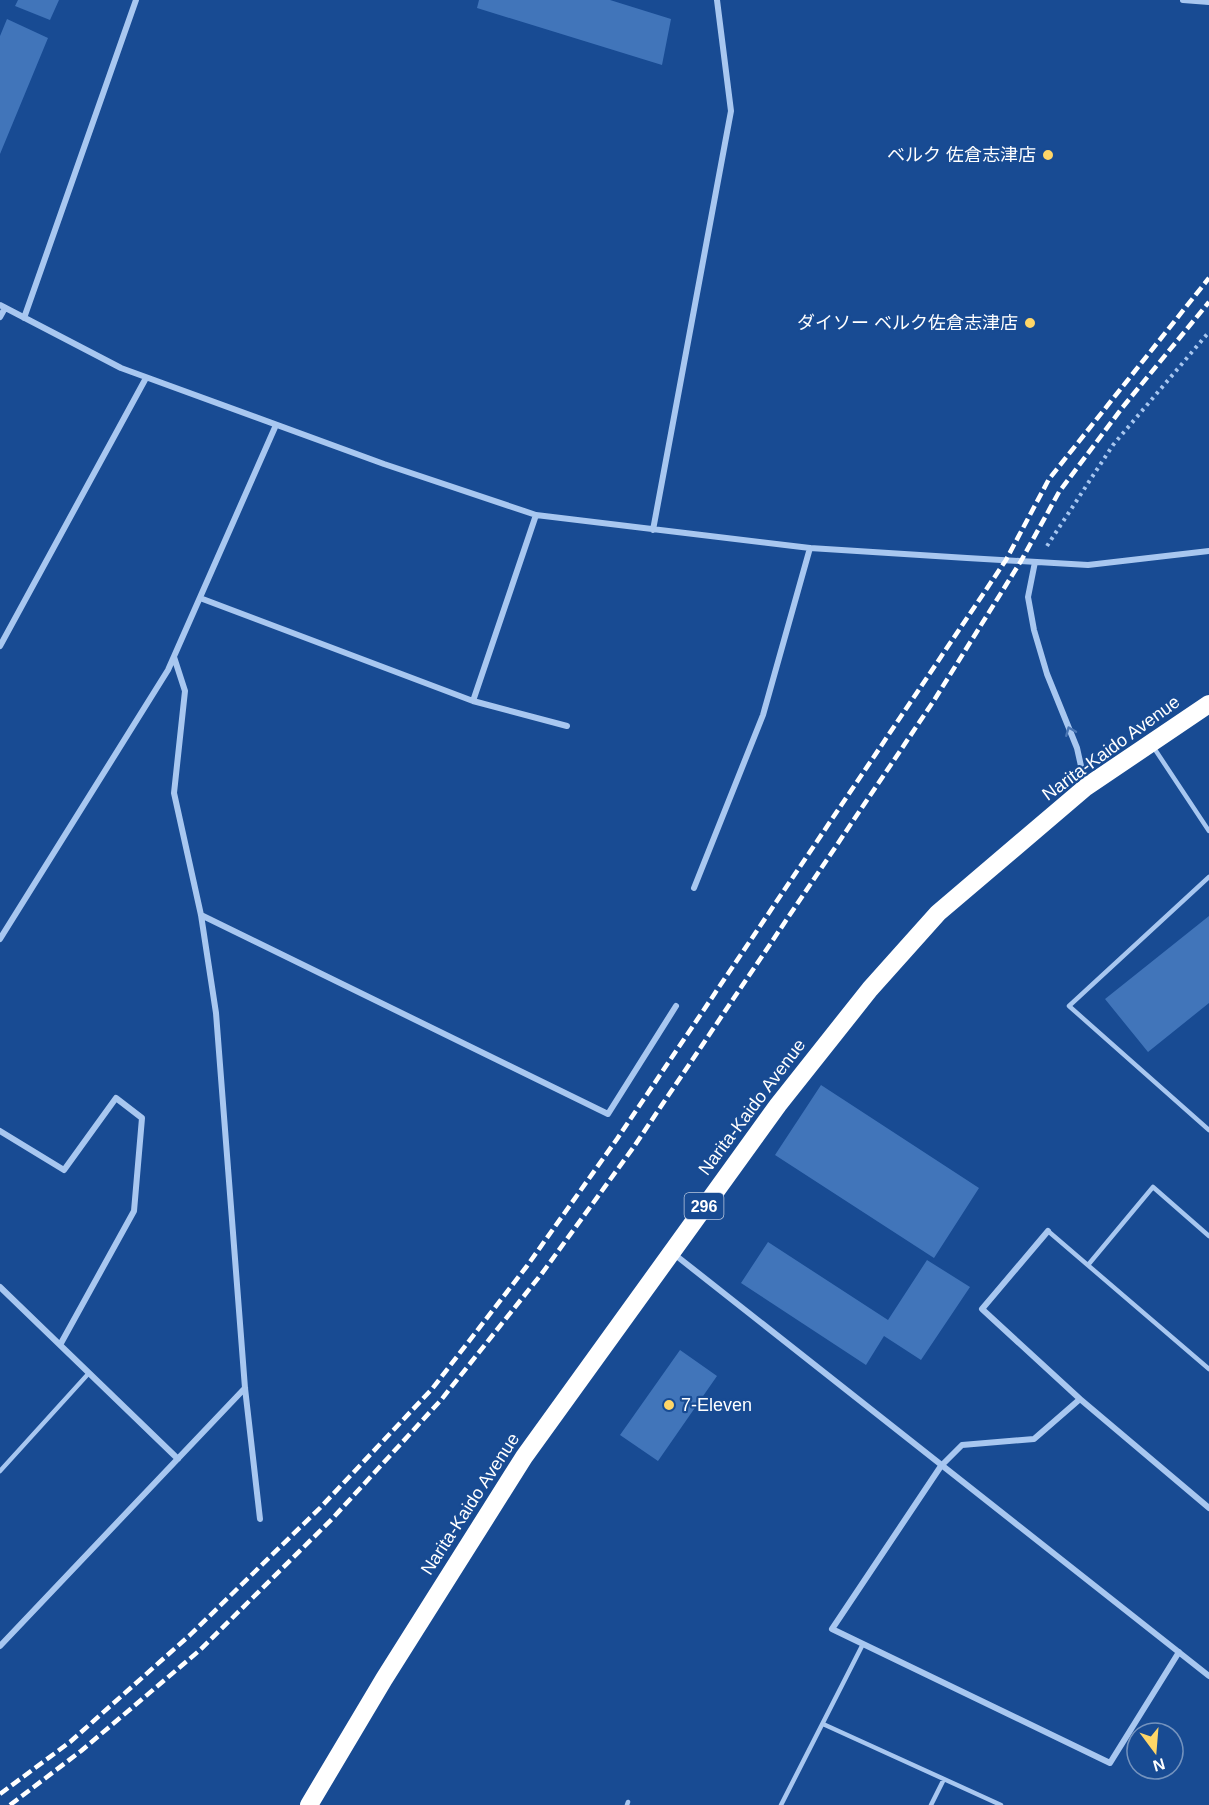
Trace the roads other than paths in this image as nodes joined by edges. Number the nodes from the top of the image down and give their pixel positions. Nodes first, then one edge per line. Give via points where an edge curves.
1 (136, 0) edge
2 (717, 0) edge
3 (1183, 0) edge
4 (1209, 2) edge
5 (2, 306) edge
6 (0, 317) edge
7 (24, 318) junction
8 (146, 378) junction
9 (276, 425) junction
10 (536, 515) junction
11 (653, 530) junction
12 (810, 548) junction
13 (1209, 551) edge
14 (1035, 562) junction
15 (200, 598) junction
16 (0, 646) edge
17 (174, 657) junction
18 (472, 701) junction
19 (1209, 704) edge
20 (567, 726) dead end
21 (1151, 743) junction
22 (1086, 787) junction
23 (1209, 831) edge
24 (1209, 877) edge
25 (694, 888) dead end
26 (201, 915) junction
27 (0, 939) edge
28 (676, 1006) dead end
29 (1209, 1130) edge
30 (0, 1131) edge
31 (1048, 1231) joint
32 (1209, 1236) edge
33 (671, 1252) junction
34 (1088, 1265) junction
35 (0, 1287) edge
36 (60, 1345) junction
37 (1209, 1369) edge
38 (89, 1373) junction
39 (245, 1388) junction
40 (1080, 1399) junction
41 (178, 1459) junction
42 (941, 1466) junction
43 (0, 1471) edge
44 (1209, 1508) edge
45 (260, 1519) dead end
46 (863, 1644) junction
47 (0, 1646) edge
48 (1179, 1652) junction
49 (1209, 1676) edge
50 (823, 1724) junction
51 (944, 1779) junction
52 (309, 1805) edge
53 (781, 1805) edge
54 (931, 1805) edge
55 (1001, 1805) edge

1 - 7 street
2 - 11 street via 731,111
3 - 4 street
5 - 6 street
5 - 7 street
7 - 8 street
8 - 9 street
8 - 16 street
9 - 10 street
9 - 15 street
10 - 11 street
10 - 18 street
11 - 12 street
12 - 14 street
12 - 25 street via 763,715
13 - 14 street via 1088,565
22 -> 14 street via 1077,748 1034,630 1028,597
15 - 17 street
15 - 18 street
17 - 26 street via 185,691 174,793
17 - 27 street
18 - 20 street
19 - 21 highway, Narita-Kaido Avenue / 296
21 - 22 highway, Narita-Kaido Avenue / 296
21 - 23 lane
22 - 33 highway, Narita-Kaido Avenue / 296 via 938,913 870,989 778,1105
24 - 29 lane via 1069,1006
26 - 28 street via 608,1114
26 - 39 street via 216,1013
30 - 36 street via 63,1170 116,1098 142,1118 134,1211
31 - 34 lane
31 - 40 street via 982,1309
32 - 34 lane via 1153,1187
33 - 42 street
33 - 52 highway, Narita-Kaido Avenue / 296 via 524,1457
34 - 37 lane
35 - 36 street
36 - 38 street
38 - 41 street
38 - 43 lane
39 - 41 street
39 - 45 street
40 - 42 street via 1034,1439 962,1445
40 - 44 street
41 - 47 street
42 - 46 street via 832,1629
42 - 48 street
46 - 48 street via 1110,1763
46 - 50 lane
48 - 49 street
50 - 51 lane
50 - 53 lane
51 - 54 lane
51 - 55 lane

